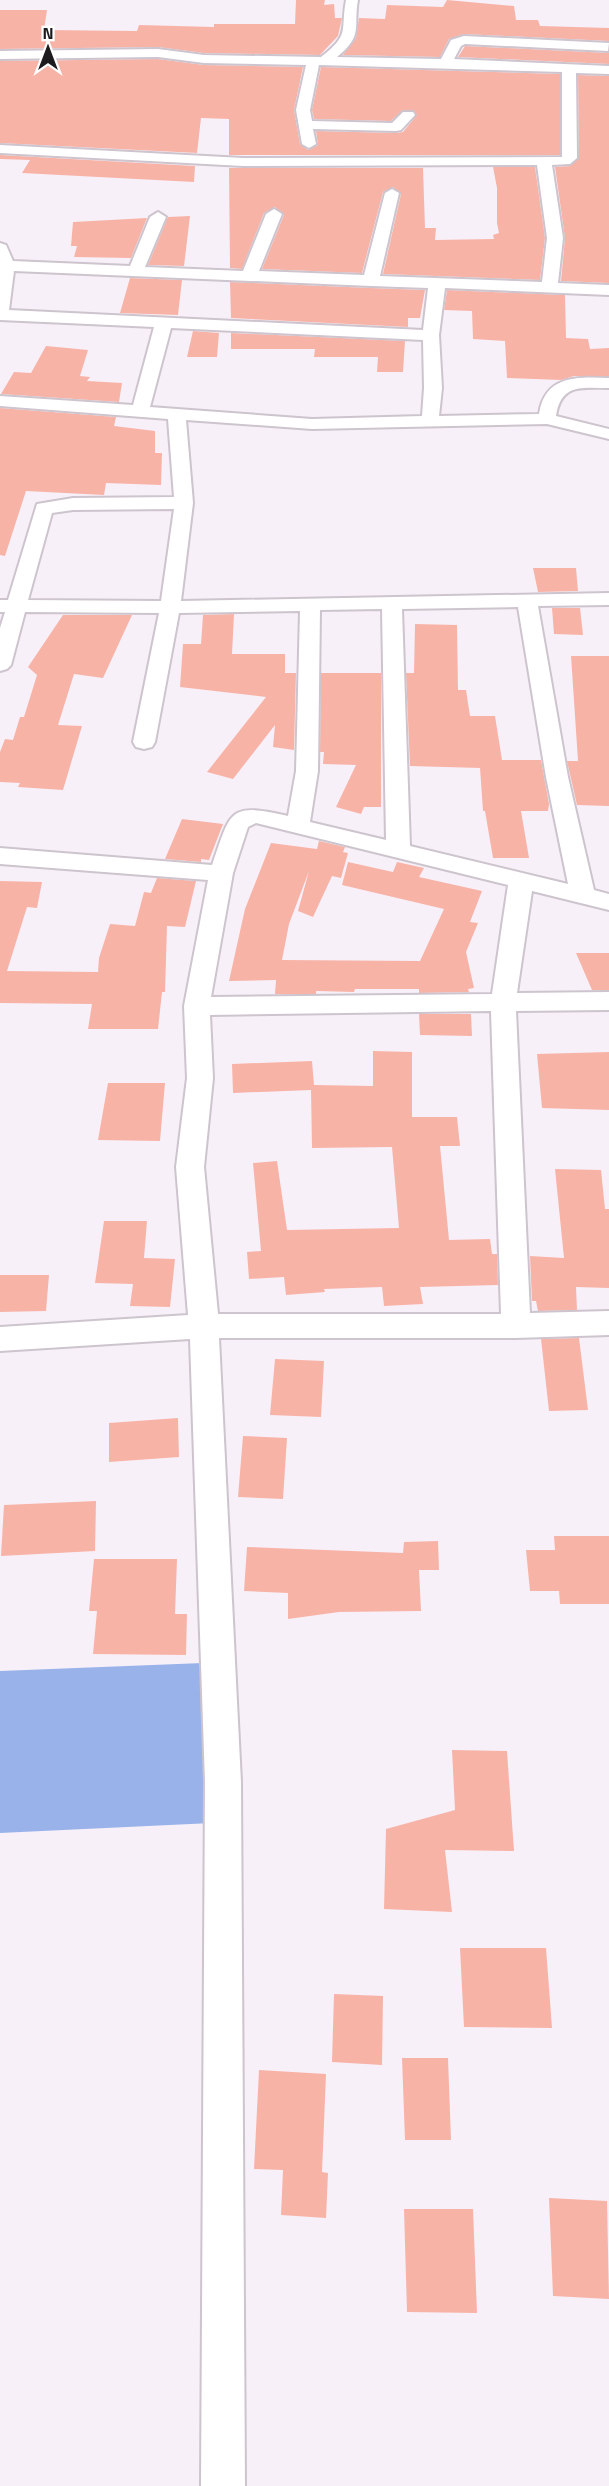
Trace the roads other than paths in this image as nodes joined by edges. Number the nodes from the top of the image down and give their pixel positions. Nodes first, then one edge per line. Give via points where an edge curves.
1 (352, 0) edge
2 (608, 47) edge
3 (0, 55) edge
4 (319, 61) junction
5 (446, 63) junction
6 (569, 69) junction
7 (609, 70) edge
8 (408, 115) dead end
9 (306, 125) junction
10 (0, 149) edge
11 (312, 162) junction
12 (544, 162) junction
13 (393, 193) dead end
14 (274, 214) dead end
15 (158, 217) dead end
16 (0, 248) edge
17 (7, 266) junction
18 (136, 270) junction
19 (249, 276) junction
20 (371, 281) junction
21 (437, 284) junction
22 (549, 288) junction
23 (609, 290) edge
24 (0, 314) edge
25 (164, 322) junction
26 (431, 335) junction
27 (609, 383) edge
28 (0, 400) edge
29 (140, 412) junction
30 (177, 415) junction
31 (546, 419) junction
32 (430, 421) junction
33 (609, 434) edge
34 (184, 503) junction
35 (609, 599) edge
36 (527, 601) junction
37 (392, 602) junction
38 (310, 603) junction
39 (9, 607) edge
40 (170, 607) junction
41 (0, 664) edge
42 (144, 742) dead end
43 (298, 825) junction
44 (398, 850) junction
45 (0, 856) edge
46 (221, 873) junction
47 (521, 881) junction
48 (583, 896) junction
49 (609, 902) edge
50 (609, 1001) edge
51 (503, 1003) junction
52 (197, 1006) junction
53 (609, 1323) edge
54 (204, 1326) junction
55 (516, 1326) junction
56 (0, 1339) edge
57 (223, 2486) edge

1 - 4 street via 351,28 340,48
2 - 5 street via 464,40 456,43
3 - 4 street via 158,53 204,59
4 - 5 street
4 - 9 street via 303,110
5 - 6 street
6 - 7 street
6 - 12 street via 570,158
8 - 9 street via 396,127
9 - 11 street
10 - 11 street
11 - 12 street
12 - 22 street via 555,237
13 - 20 street
14 - 19 street
15 - 18 street
16 - 17 street
17 - 18 street
17 - 24 street
18 - 19 street
19 - 20 street
20 - 21 street
21 - 22 street
21 - 26 street
22 - 23 street
24 - 25 street
25 - 26 street
25 - 29 street
26 - 32 street
27 - 31 street via 563,388 553,395
28 - 29 street
29 - 30 street
30 - 32 street via 312,424
30 - 34 street
31 - 32 street
31 - 33 street
34 - 39 street via 44,508
34 - 40 street
35 - 36 street
36 - 37 street
36 - 48 street via 557,777
37 - 38 street
37 - 44 street
38 - 40 street
38 - 43 street via 307,771
39 - 40 street
39 - 41 street
40 - 42 street
43 - 44 street
43 - 46 street via 246,817 238,825
44 - 47 street
45 - 46 street
46 - 52 street
47 - 48 street
47 - 51 street
48 - 49 street
50 - 51 street
51 - 52 street
51 - 55 street
52 - 54 street via 200,1078 190,1167
53 - 55 street
54 - 55 street
54 - 56 street
54 - 57 street via 223,1782

